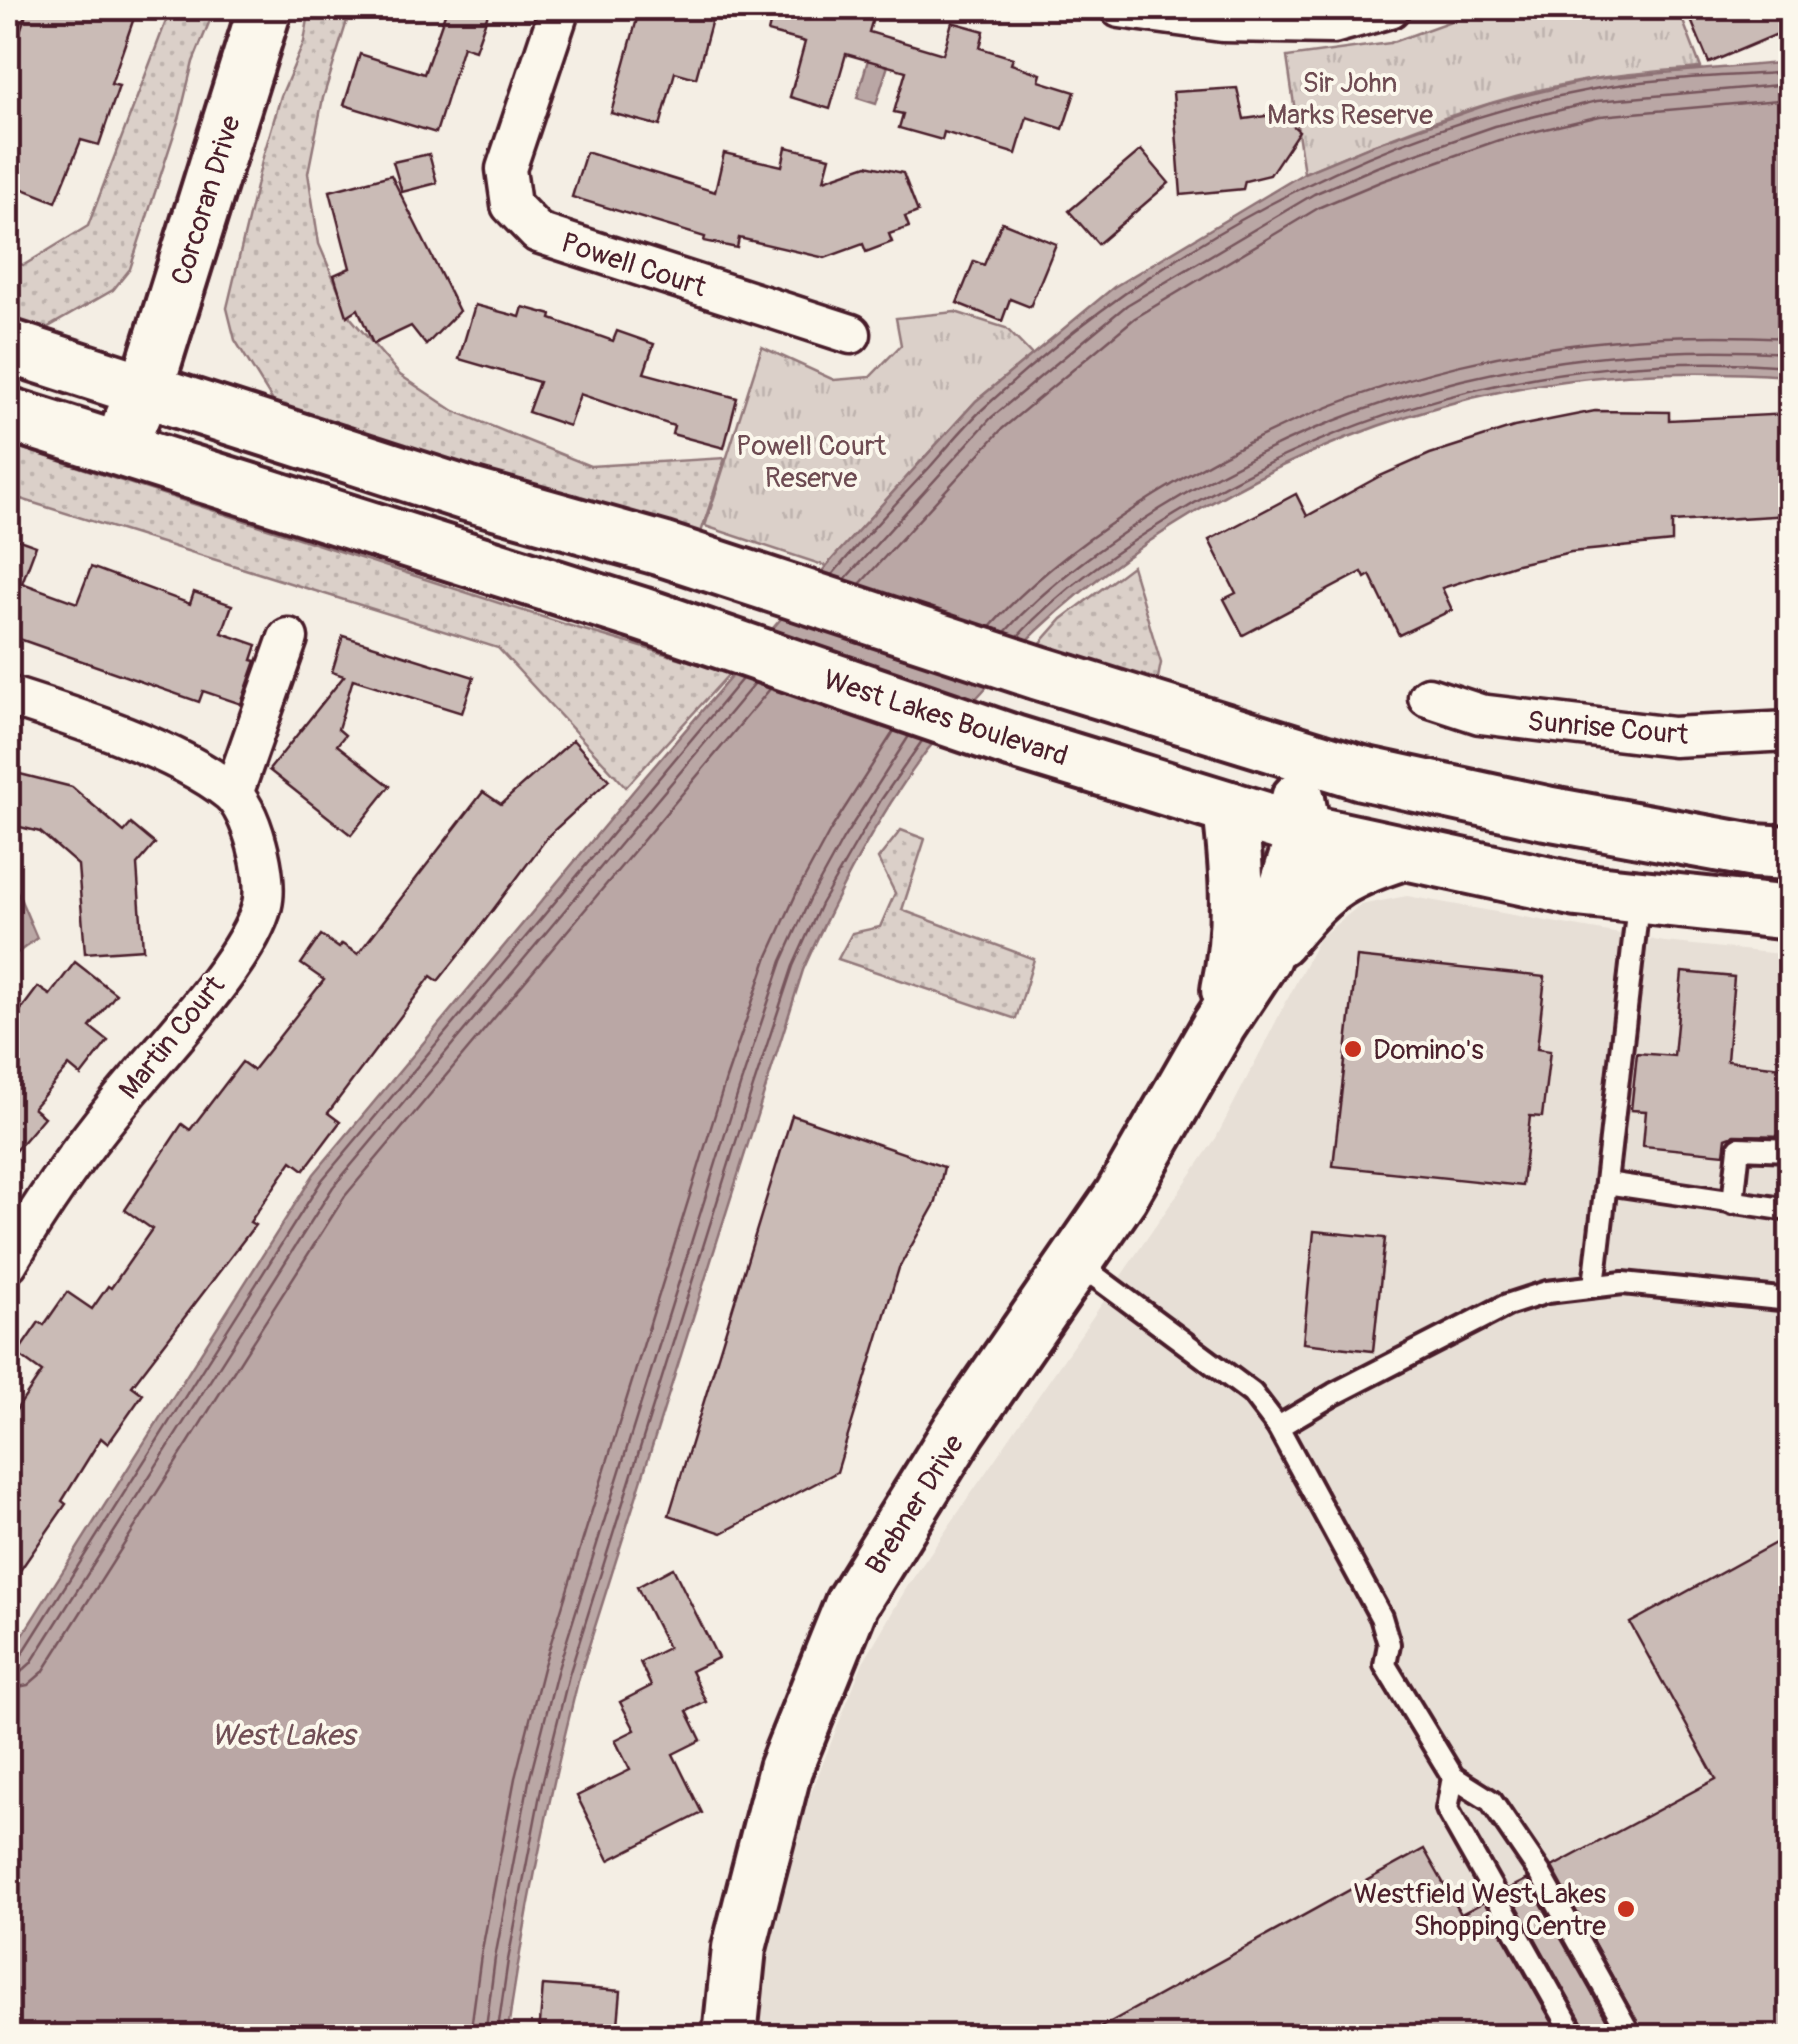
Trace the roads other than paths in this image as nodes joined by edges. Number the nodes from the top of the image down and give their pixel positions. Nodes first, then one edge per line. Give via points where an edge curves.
1 (265, 8) edge
2 (560, 8) edge
3 (1120, 8) edge
4 (1390, 8) edge
5 (851, 334) dead end
6 (8, 346) edge
7 (143, 392) junction
8 (8, 414) edge
9 (118, 449) junction
10 (288, 638) dead end
11 (1113, 695) junction
12 (8, 696) edge
13 (1428, 696) dead end
14 (1790, 731) edge
15 (233, 794) junction
16 (1230, 808) junction
17 (1304, 832) junction
18 (1790, 853) edge
19 (1400, 854) junction
20 (1639, 896) junction
21 (1790, 914) edge
22 (1264, 957) junction
23 (1219, 1025) junction
24 (1790, 1150) edge
25 (1606, 1184) junction
26 (1733, 1203) junction
27 (1790, 1210) edge
28 (1075, 1261) junction
29 (8, 1262) edge
30 (1594, 1286) junction
31 (1790, 1300) edge
32 (1278, 1428) junction
33 (1453, 1777) junction
34 (730, 2036) edge
35 (1576, 2036) edge
36 (1630, 2036) edge

1 - 7 main road, Corcoran Drive
2 - 5 street, Powell Court via 506,169 511,205 538,234
3 - 4 street via 1222,22 1333,24
6 - 7 main road
7 - 9 main road
7 - 11 main road
8 - 9 main road, West Lakes Boulevard
9 - 16 main road, West Lakes Boulevard
10 - 15 street
11 - 17 main road via 1165,742 1276,782 1296,796
11 - 18 main road via 1362,773 1546,813
12 - 15 street via 183,762
13 - 14 street, Sunrise Court via 1480,714 1673,738
15 - 29 street, Martin Court via 262,874 263,904 250,934 77,1155
16 - 17 main road, West Lakes Boulevard
16 - 23 main road, Brebner Drive via 1239,882 1236,956
17 - 19 main road, West Lakes Boulevard
17 - 22 main road, Brebner Drive
19 - 20 main road, West Lakes Boulevard
19 - 22 main road via 1323,888
20 - 21 main road, West Lakes Boulevard
20 - 25 lane
22 - 23 main road, Brebner Drive
23 - 28 main road, Brebner Drive via 1121,1196
24 - 26 lane via 1739,1148
25 - 26 lane
25 - 30 lane
26 - 27 lane
28 - 32 lane via 1252,1392
28 - 34 main road, Brebner Drive via 852,1604 785,1769 740,1948
30 - 31 lane via 1624,1283
30 - 32 lane via 1506,1305
32 - 33 lane via 1382,1617 1385,1665
33 - 35 lane via 1447,1809
33 - 36 lane via 1491,1802 1540,1872

